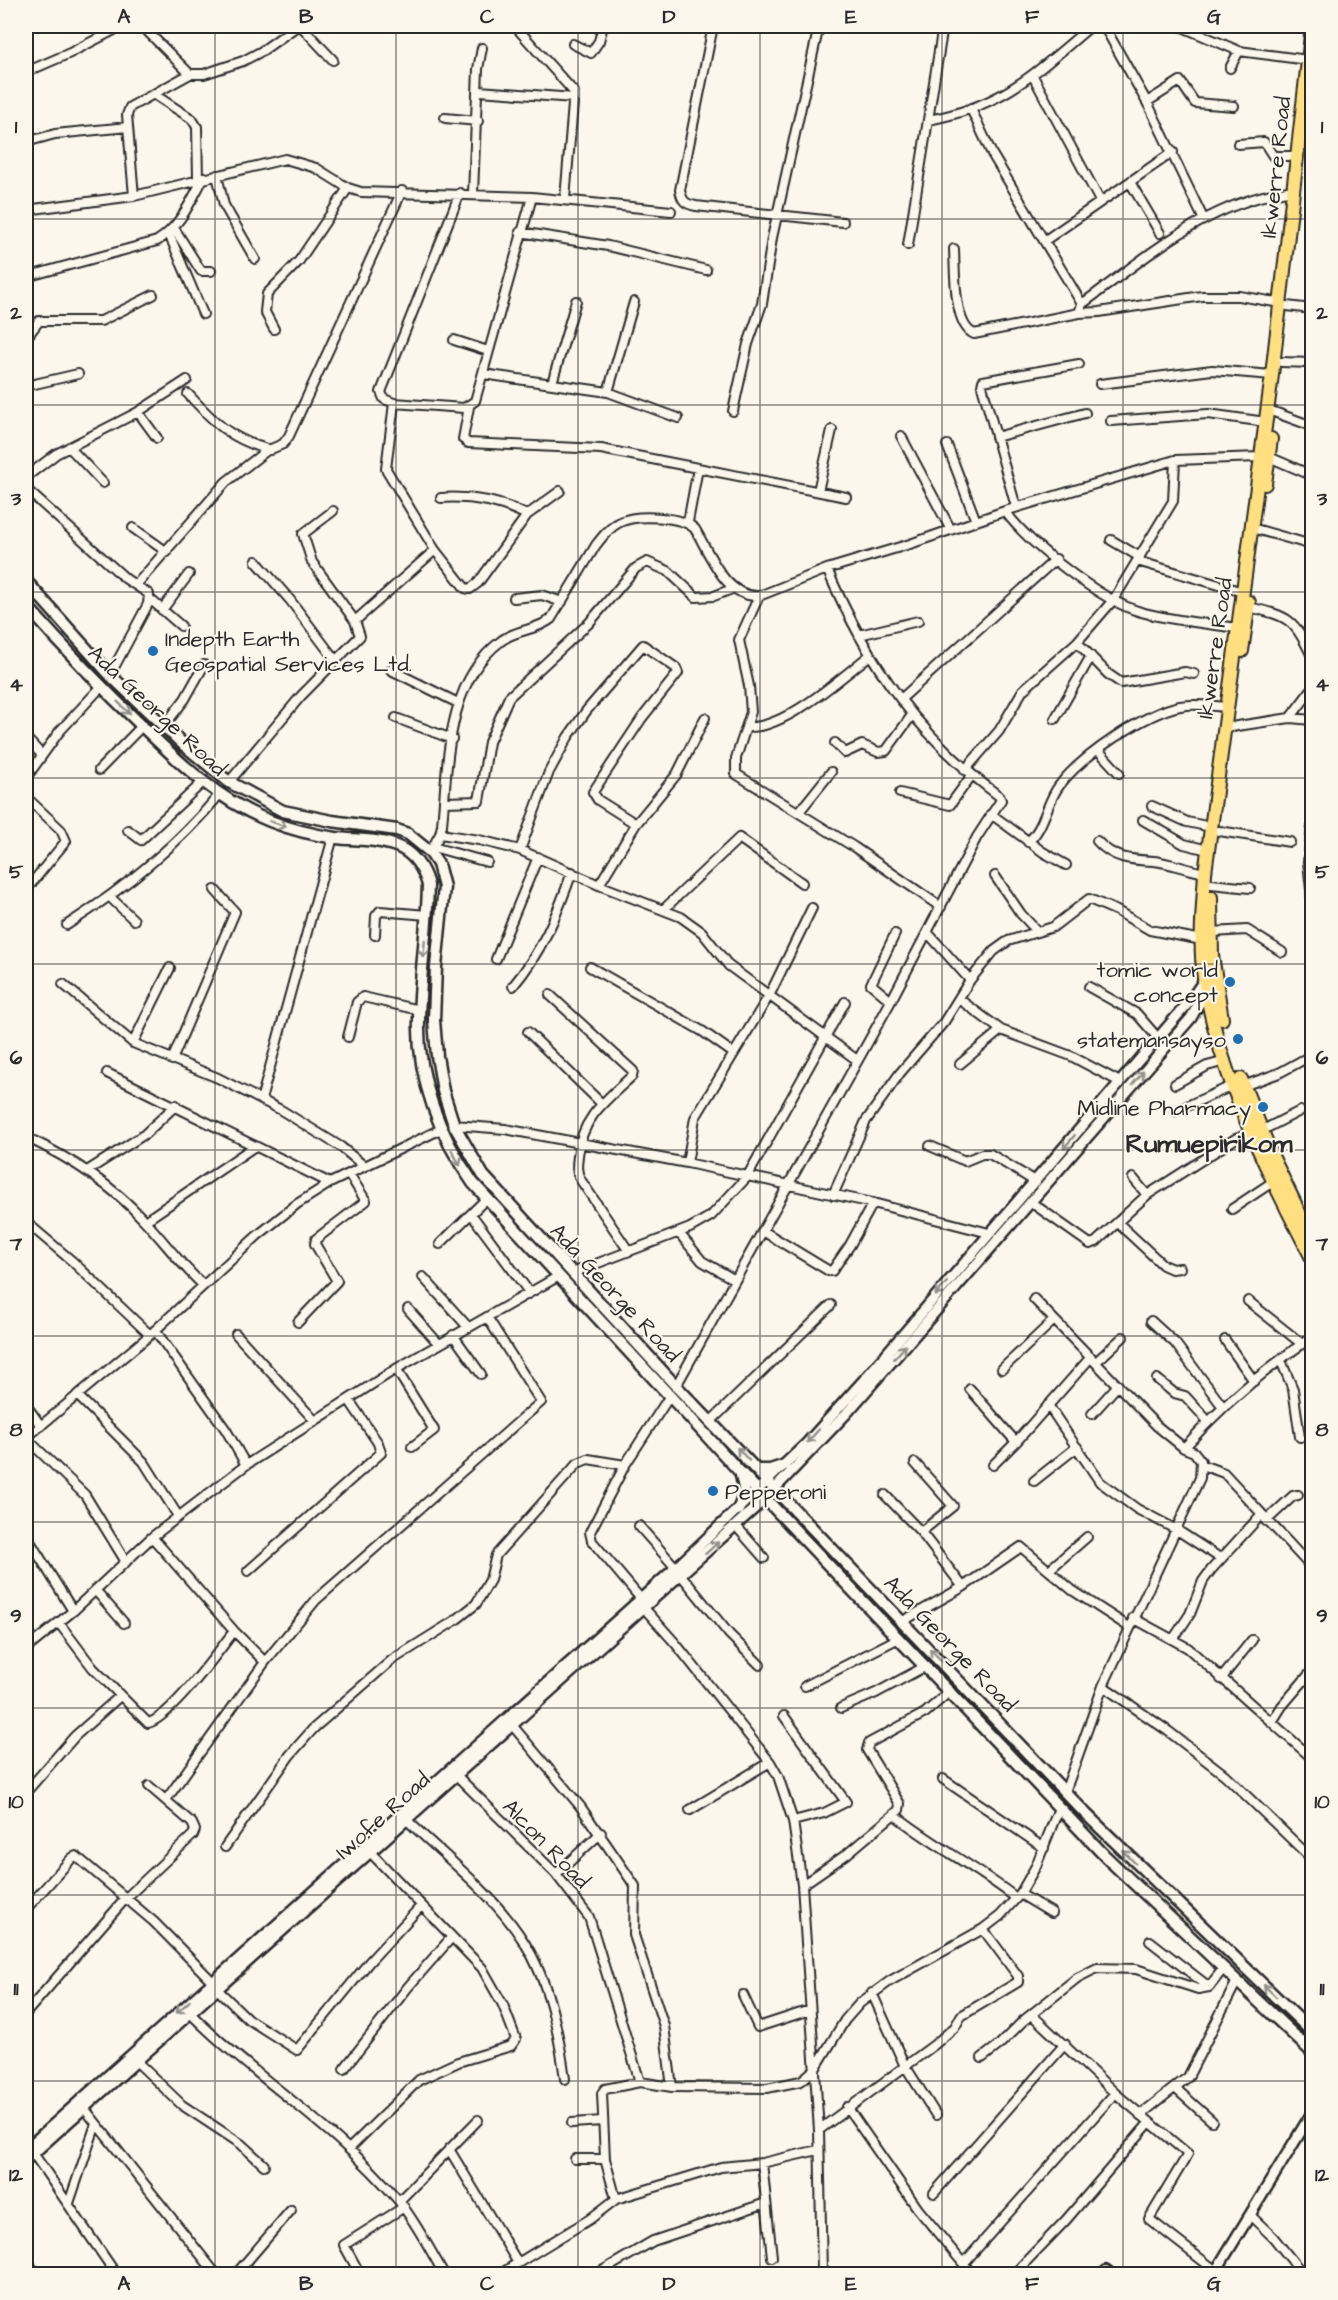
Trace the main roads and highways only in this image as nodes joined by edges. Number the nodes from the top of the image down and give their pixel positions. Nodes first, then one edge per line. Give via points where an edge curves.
1 (1312, 26) edge
2 (1312, 88) edge
3 (1284, 304) junction
4 (1264, 457) junction
5 (1259, 504) junction
6 (26, 581) edge
7 (26, 605) edge
8 (1215, 829) junction
9 (1208, 879) junction
10 (1216, 1015) junction
11 (1238, 1086) junction
12 (1257, 1132) junction
13 (1312, 1239) edge
14 (1312, 1258) edge
15 (785, 1465) road end
16 (757, 1470) junction
17 (740, 1472) junction
18 (738, 1510) road end
19 (1312, 2031) edge
20 (1312, 2052) edge

1 - 3 main road, Ikwerre Road
2 - 3 main road, Ikwerre Road
3 - 4 main road, Ikwerre Road
3 - 4 main road, Ikwerre Road via 1281,362
4 - 5 main road, Ikwerre Road
5 - 8 main road, Ikwerre Road via 1226,707
5 - 8 main road, Ikwerre Road via 1249,607
16 -> 6 main road, Ada George Road via 494,1188 454,1125 443,1091 434,1020 444,887 432,850 397,830 283,811 229,782 110,675
7 -> 17 main road, Ada George Road via 142,726 219,795 271,822 333,837 388,843 410,854 428,885 419,1010 426,1080 441,1129 457,1161 486,1199
8 - 9 main road, Ikwerre Road
8 - 9 main road, Ikwerre Road via 1209,850
9 - 10 main road, Ikwerre Road via 1208,994
10 - 11 main road, Ikwerre Road
10 - 11 main road, Ikwerre Road via 1226,1061
11 - 12 main road, Ikwerre Road
12 - 13 main road, Ikwerre Road
12 - 14 main road, Ikwerre Road via 1274,1181
15 - 16 main road
19 -> 16 main road, Ada George Road via 1151,1879
17 - 18 main road via 745,1493
17 - 20 main road, Ada George Road via 1059,1808

